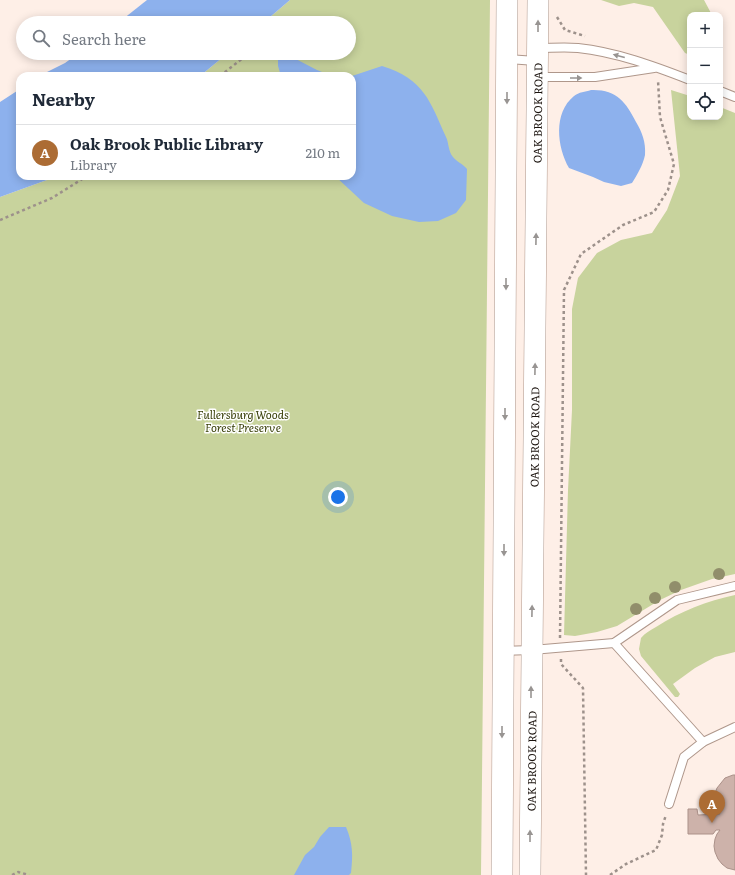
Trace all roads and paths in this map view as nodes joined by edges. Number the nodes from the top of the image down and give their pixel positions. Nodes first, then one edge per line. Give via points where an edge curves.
1 (507, 0) edge
2 (546, 6) edge
3 (586, 36) dead end
4 (507, 59) junction
5 (240, 60) edge
6 (538, 62) junction
7 (657, 67) junction
8 (225, 72) edge
9 (687, 79) edge
10 (723, 92) edge
11 (735, 97) edge
12 (80, 180) edge
13 (0, 220) edge
14 (735, 586) edge
15 (560, 636) dead end
16 (614, 643) junction
17 (532, 650) junction
18 (503, 651) junction
19 (561, 664) dead end
20 (735, 727) edge
21 (703, 742) junction
22 (669, 804) dead end
23 (663, 824) dead end
24 (12, 875) edge
25 (29, 875) edge
26 (502, 875) edge
27 (530, 875) edge
28 (586, 875) edge
29 (610, 875) edge

1 - 4 main road
2 - 3 path via 565,30
6 -> 2 main road, OAK BROOK ROAD
4 - 6 lane
4 -> 18 main road
5 - 8 path
6 -> 7 lane via 595,77
7 -> 6 lane via 617,55 578,48
17 -> 6 main road, OAK BROOK ROAD
7 - 9 lane
7 - 15 path via 660,117 674,164 668,190 654,212 623,226 581,254 564,290
10 - 11 lane
12 - 13 path via 52,198
14 - 16 lane via 677,600
16 - 17 lane
16 - 21 lane
17 - 18 lane
27 -> 17 main road, OAK BROOK ROAD
18 -> 26 main road
19 - 28 path via 583,688
20 - 21 lane
21 - 22 lane via 684,757
23 - 29 path via 656,850 626,864
24 - 25 path via 18,872

